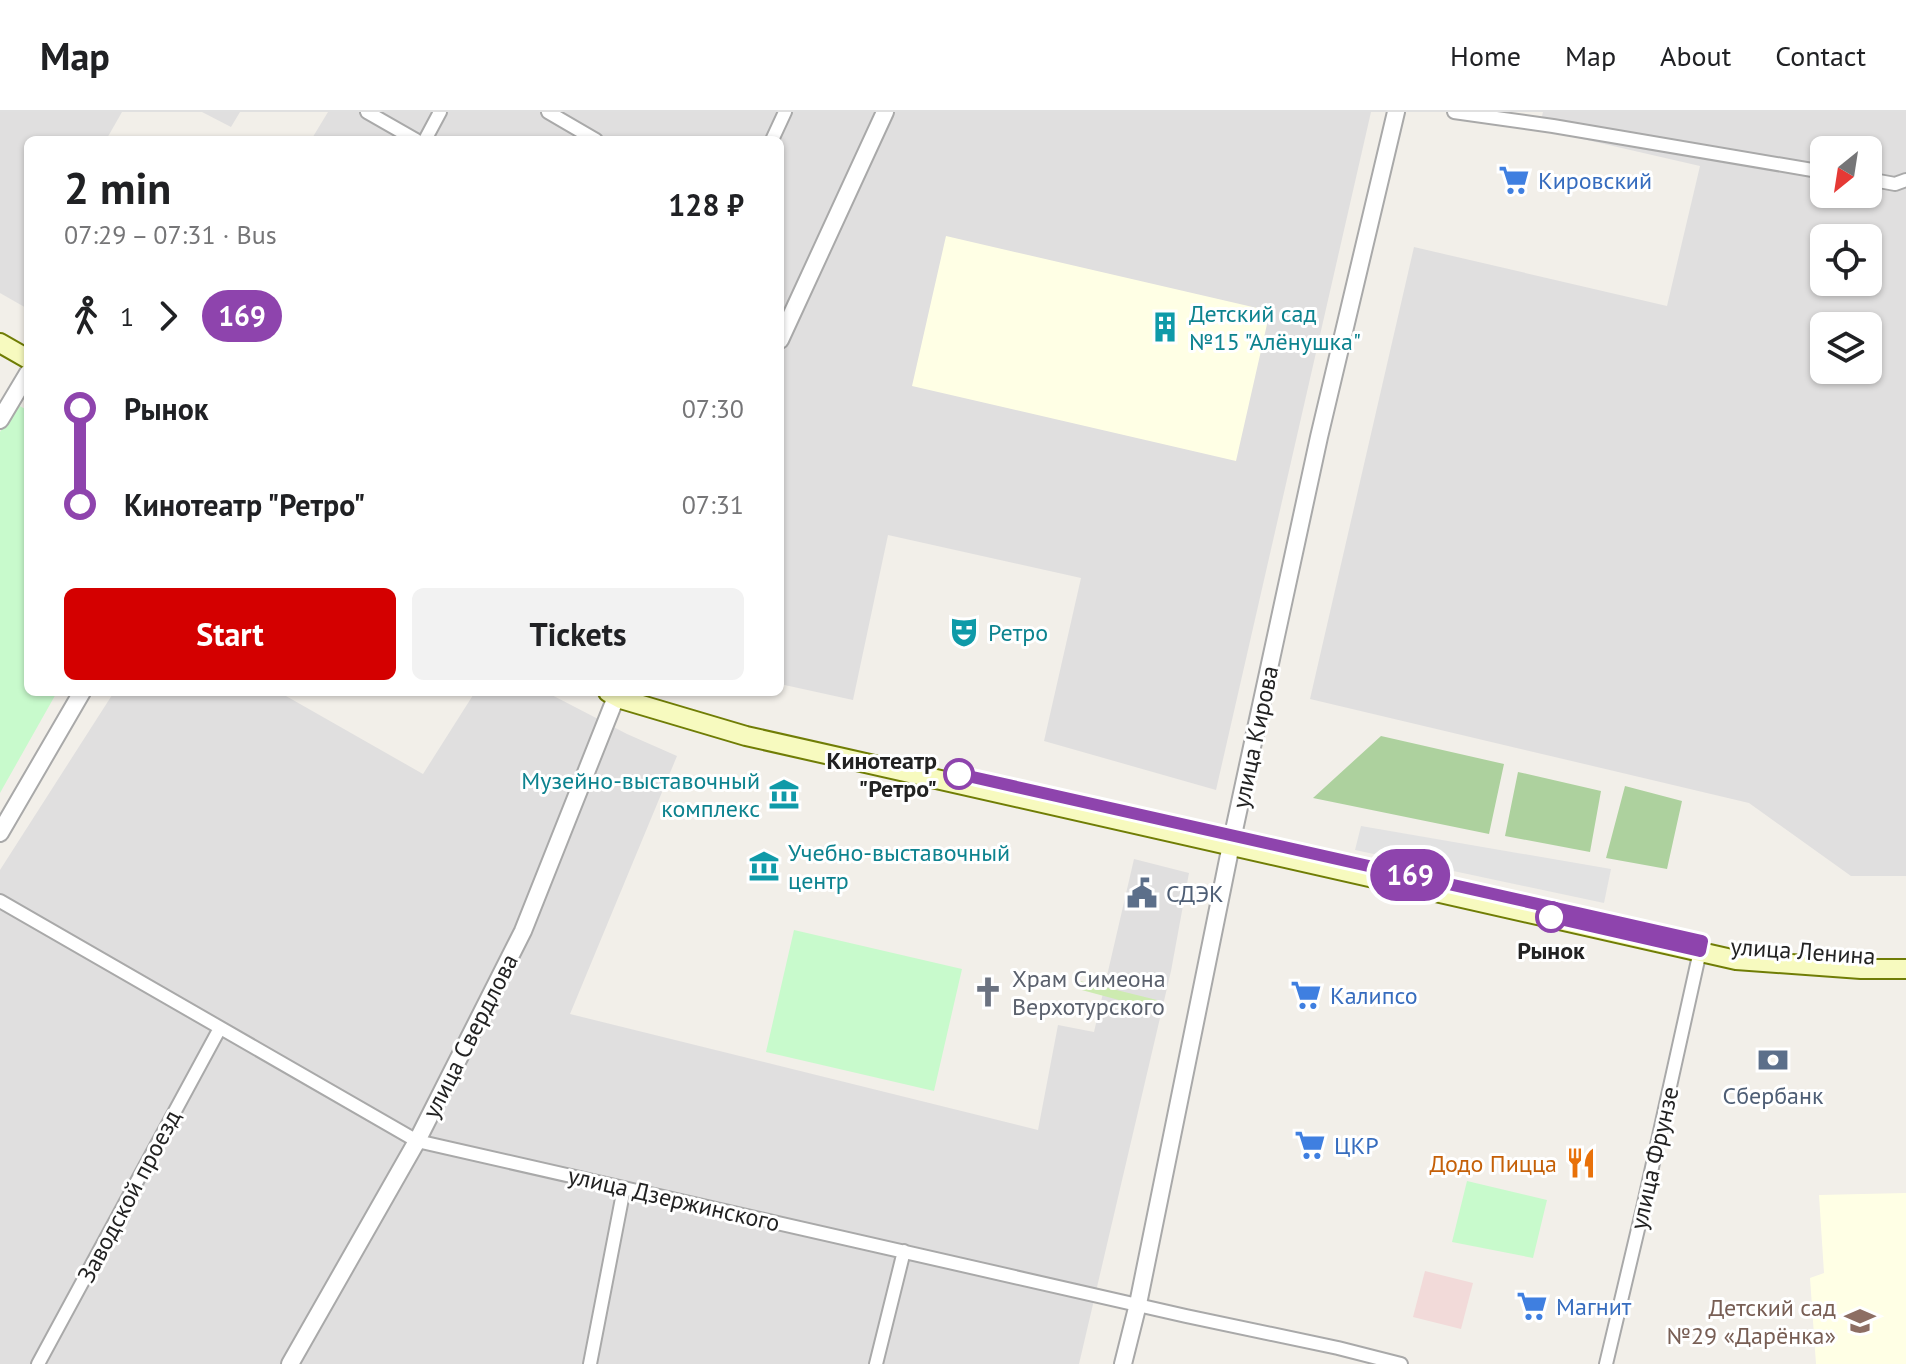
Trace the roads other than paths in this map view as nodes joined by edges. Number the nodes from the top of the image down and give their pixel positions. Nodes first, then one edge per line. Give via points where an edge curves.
1 (367, 112) edge
2 (440, 112) edge
3 (548, 112) edge
4 (785, 112) edge
5 (885, 112) edge
6 (1396, 112) edge
7 (1454, 112) edge
8 (409, 136) edge
9 (427, 136) edge
10 (589, 136) edge
11 (774, 136) edge
12 (1810, 170) edge
13 (1906, 180) edge
14 (1882, 182) edge
15 (784, 331) edge
16 (0, 343) edge
17 (0, 354) edge
18 (24, 357) edge
19 (24, 369) edge
20 (24, 379) edge
21 (0, 420) edge
22 (80, 696) edge
23 (616, 696) edge
24 (629, 696) edge
25 (0, 833) edge
26 (1232, 840) junction
27 (0, 901) edge
28 (1701, 946) junction
29 (1906, 958) edge
30 (1906, 969) edge
31 (220, 1028) junction
32 (417, 1141) junction
33 (624, 1188) junction
34 (904, 1251) junction
35 (1138, 1304) junction
36 (38, 1364) edge
37 (290, 1364) edge
38 (590, 1364) edge
39 (876, 1364) edge
40 (1123, 1364) edge
41 (1401, 1364) edge
42 (1606, 1364) edge

1 - 8 street
2 - 9 street
3 - 10 street
4 - 11 street
5 - 15 street
6 - 26 street, улица Кирова
7 - 12 street
13 - 14 street
16 - 18 main road
17 - 19 main road
20 - 21 street
22 - 25 street
23 - 32 street, улица Свердлова via 523,931
24 - 26 main road, улица Ленина
26 - 28 main road, улица Ленина
26 - 35 street, улица Кирова
27 - 31 street, улица Дзержинского
28 - 29 main road, улица Ленина
28 - 30 main road via 1736,960
28 - 42 street, улица Фрунзе
31 - 32 street, улица Дзержинского
31 - 36 street, Заводской проезд
32 - 33 street, улица Дзержинского
32 - 37 street, улица Свердлова
33 - 34 street, улица Дзержинского
33 - 38 street
34 - 35 street, улица Дзержинского
34 - 39 street
35 - 40 street, улица Кирова
35 - 41 street, улица Дзержинского

